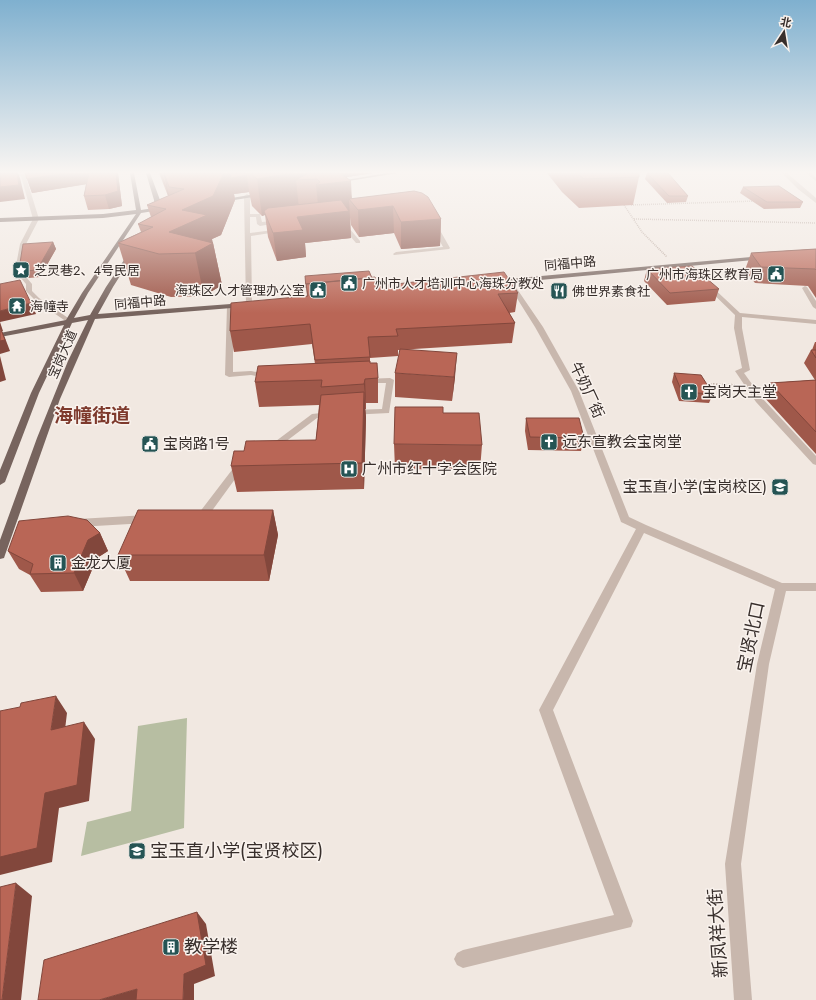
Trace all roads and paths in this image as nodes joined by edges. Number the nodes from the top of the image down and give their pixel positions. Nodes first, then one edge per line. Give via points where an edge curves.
1 (36, 219) edge
2 (633, 219) edge
3 (0, 220) edge
4 (12, 220) edge
5 (135, 220) edge
6 (247, 220) edge
7 (259, 220) edge
8 (431, 220) edge
9 (664, 220) edge
10 (290, 221) edge
11 (816, 223) edge
12 (336, 224) edge
13 (284, 230) edge
14 (247, 235) junction
15 (358, 242) dead end
16 (137, 244) edge
17 (396, 254) dead end
18 (770, 257) edge
19 (686, 266) junction
20 (703, 280) edge
21 (509, 281) junction
22 (489, 283) edge
23 (805, 288) dead end
24 (257, 304) edge
25 (249, 305) junction
26 (230, 306) junction
27 (816, 307) edge
28 (738, 315) junction
29 (92, 317) junction
30 (69, 321) junction
31 (816, 322) edge
32 (0, 335) edge
33 (278, 379) edge
34 (359, 382) edge
35 (698, 383) edge
36 (749, 386) junction
37 (265, 451) edge
38 (252, 458) edge
39 (816, 462) edge
40 (0, 482) edge
41 (186, 517) edge
42 (154, 519) edge
43 (625, 519) joint
44 (66, 524) edge
45 (642, 528) junction
46 (0, 555) edge
47 (780, 587) junction
48 (816, 588) edge
49 (732, 864) joint
50 (463, 959) dead end
51 (743, 1000) edge

1 - 30 street via 24,236 18,271 29,284 29,291
2 - 19 path via 658,251
3 - 4 main road
5 - 30 main road, 宝岗大道
6 - 14 street
7 - 10 street via 260,224
8 - 17 street via 447,248
9 - 11 path
12 - 15 street via 347,223
13 - 14 street
14 - 25 street
16 - 29 main road, 宝岗大道
18 - 19 main road, 同福中路
19 - 21 main road, 同福中路
20 - 28 street
21 - 22 main road, 同福中路
21 - 43 street, 牛奶厂街 via 539,327 575,391
23 - 27 street
24 - 25 main road, 同福中路
25 - 26 main road, 同福中路
26 - 29 main road, 同福中路
26 - 33 street via 229,375 251,373
28 - 31 street
28 - 36 street via 746,370 739,371
29 - 30 main road, 同福中路
29 - 46 main road, 宝岗大道 via 66,374 14,526
30 - 32 main road, 同福中路
30 - 40 main road, 宝岗大道 via 35,393
34 - 37 street via 390,380 386,411 315,416
35 - 36 path
36 - 39 street
38 - 41 street via 240,464 202,516
42 - 44 street
43 - 45 street, 宝贤北口
45 - 47 street, 宝贤北口
45 - 50 street via 546,710 625,921
47 - 48 street
47 - 49 street, 宝贤北口 via 763,664
49 - 51 street, 新凤祥大街

